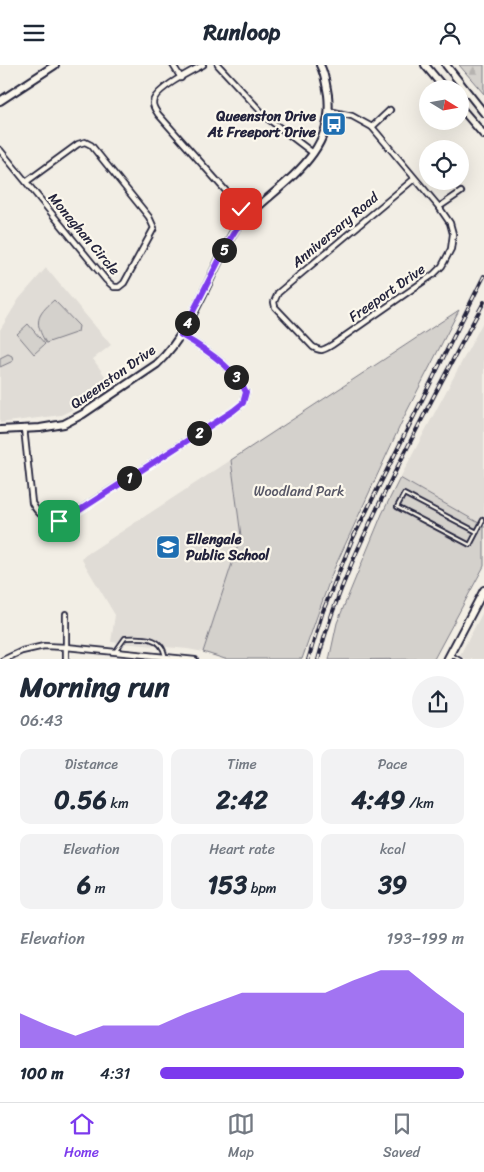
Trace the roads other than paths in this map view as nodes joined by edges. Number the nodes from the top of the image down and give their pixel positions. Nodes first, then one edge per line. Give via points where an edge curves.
1 (55, 65) edge
2 (172, 65) edge
3 (203, 65) edge
4 (218, 65) edge
5 (320, 65) edge
6 (425, 65) edge
7 (446, 65) edge
8 (181, 78) junction
9 (438, 80) edge
10 (0, 101) edge
11 (390, 110) dead end
12 (329, 111) junction
13 (484, 113) edge
14 (469, 118) edge
15 (372, 127) junction
16 (484, 135) edge
17 (0, 151) edge
18 (313, 153) junction
19 (414, 179) junction
20 (26, 182) junction
21 (461, 192) dead end
22 (439, 207) junction
23 (248, 216) junction
24 (274, 302) joint
25 (181, 335) junction
26 (24, 428) junction
27 (0, 430) edge
28 (483, 520) edge
29 (477, 532) junction
30 (484, 590) edge
31 (481, 603) edge
32 (66, 614) dead end
33 (66, 647) junction
34 (115, 651) junction
35 (165, 656) junction
36 (147, 657) edge
37 (448, 657) edge
38 (3, 659) edge
39 (66, 659) edge
40 (194, 659) edge
41 (460, 659) edge

1 - 10 street
2 - 8 street
3 - 8 street
4 - 18 street via 267,118
5 - 12 street, Queenston Drive via 326,81
6 - 9 street
7 - 13 street
8 - 23 street via 156,94 155,108
11 - 15 street
12 - 15 street, Freeport Drive via 352,116
12 - 18 street, Queenston Drive via 326,129
14 - 16 street
15 - 19 street, Freeport Drive
17 - 20 street, Monaghan Circle
18 - 23 street, Queenston Drive via 293,177
19 - 22 street, Freeport Drive
19 - 24 street, Anniversary Road via 278,293
20 - 20 street, Monaghan Circle via 106,280 114,287 124,283 154,228 149,217 91,145 85,142 78,145
21 - 22 street
22 - 24 street, Freeport Drive via 450,223 452,234 451,249 442,266 324,350 313,347 274,307
23 - 25 street, Queenston Drive via 230,239
25 - 26 street, Queenston Drive via 157,364 82,414 64,424
25 - 26 street via 204,348 238,380 246,392 243,403 65,519 47,519 37,513 32,503
26 - 27 street, Queenston Drive
28 - 29 lane
29 - 29 lane via 470,545 397,507 404,494
30 - 31 street
31 - 37 street
32 - 33 street
33 - 34 street
33 - 38 street via 44,646
33 - 39 street
34 - 35 lane via 125,638 150,639 160,643
34 - 36 street
35 - 36 street
35 - 40 street
37 - 41 lane

